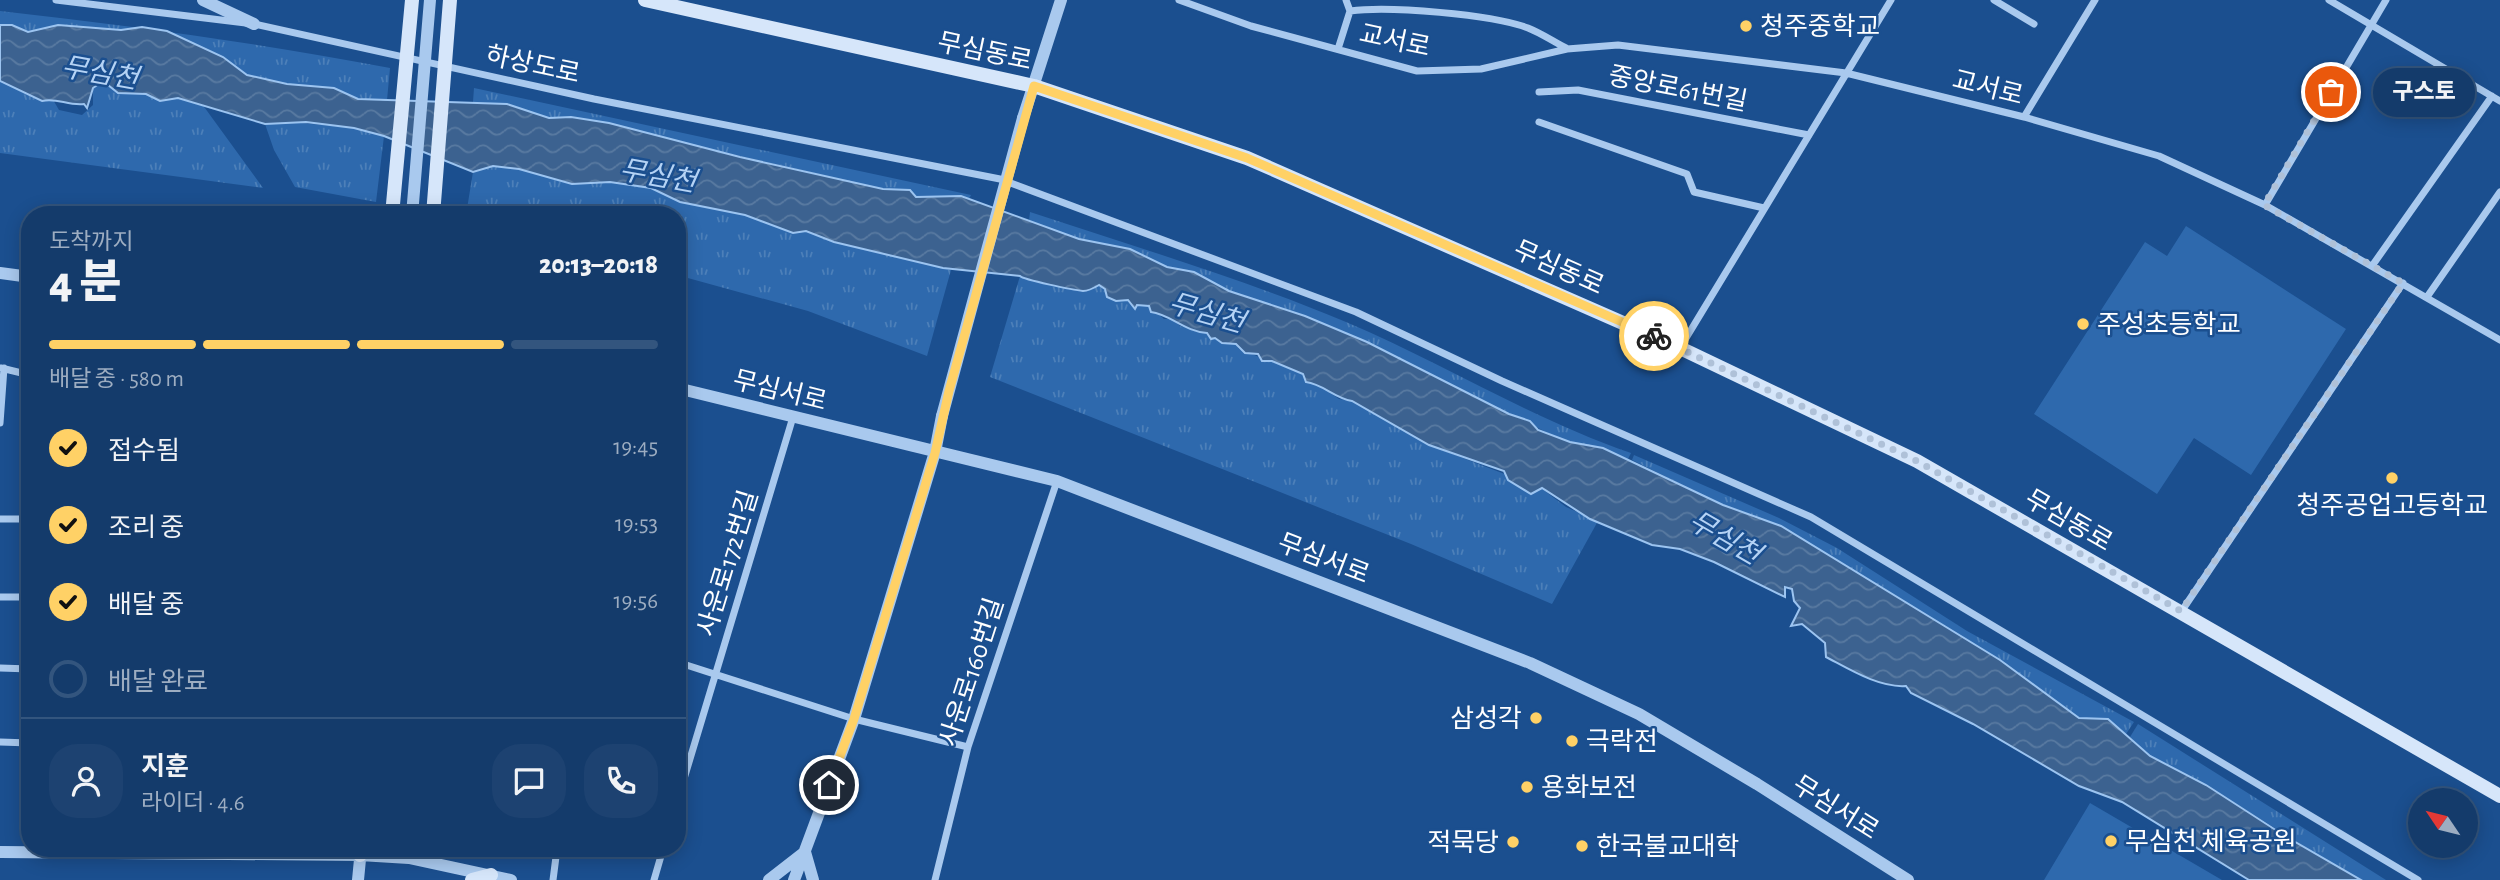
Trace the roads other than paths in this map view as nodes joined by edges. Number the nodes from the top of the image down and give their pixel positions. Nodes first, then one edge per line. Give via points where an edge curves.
1 (56, 0) edge
2 (204, 0) edge
3 (412, 0) edge
4 (430, 0) edge
5 (450, 0) edge
6 (645, 0) edge
7 (1061, 0) edge
8 (1178, 0) edge
9 (1346, 0) edge
10 (1891, 0) edge
11 (1994, 0) edge
12 (2095, 0) edge
13 (2329, 0) edge
14 (2386, 0) edge
15 (1350, 11) junction
16 (254, 24) junction
17 (2034, 24) dead end
18 (2371, 25) junction
19 (1338, 49) junction
20 (1567, 49) junction
21 (1846, 73) junction
22 (1034, 86) junction
23 (1539, 92) dead end
24 (2492, 96) junction
25 (2500, 101) edge
26 (2024, 117) junction
27 (1539, 122) dead end
28 (1809, 135) junction
29 (2500, 192) edge
30 (2264, 205) junction
31 (394, 206) edge
32 (413, 206) edge
33 (434, 206) edge
34 (1764, 208) junction
35 (2372, 266) junction
36 (0, 273) edge
37 (21, 276) edge
38 (2403, 283) junction
39 (2427, 297) junction
40 (2500, 340) edge
41 (1680, 348) junction
42 (2, 368) edge
43 (21, 373) edge
44 (686, 390) edge
45 (793, 417) junction
46 (0, 423) edge
47 (935, 453) junction
48 (1057, 481) junction
49 (0, 519) edge
50 (21, 519) edge
51 (0, 597) edge
52 (21, 597) edge
53 (2181, 611) junction
54 (686, 665) edge
55 (0, 668) edge
56 (21, 669) edge
57 (716, 673) junction
58 (854, 719) junction
59 (0, 742) edge
60 (21, 743) edge
61 (968, 747) junction
62 (686, 772) edge
63 (2500, 796) edge
64 (21, 851) edge
65 (0, 852) edge
66 (805, 852) junction
67 (360, 857) edge
68 (404, 857) edge
69 (556, 857) edge
70 (661, 857) edge
71 (491, 875) junction
72 (358, 880) edge
73 (472, 880) edge
74 (511, 880) edge
75 (553, 880) edge
76 (654, 880) edge
77 (769, 880) edge
78 (794, 880) edge
79 (813, 880) edge
80 (935, 880) edge
81 (1908, 880) edge
82 (2418, 880) edge

1 - 16 street, 하상도로
2 - 16 street
3 - 31 main road, bridge
4 - 32 street, bridge
5 - 33 main road, bridge
6 - 22 main road, 무심동로
7 - 22 street
8 - 19 street, 교서로
9 - 15 street, 교서로
10 - 21 street
11 - 17 street
12 - 26 street
13 - 18 street
14 - 18 street
15 - 19 street, 교서로
15 - 20 street, 교서로 via 1375,8 1527,27
16 - 82 street, 하상도로 via 594,99 1000,179 1356,312 1811,517
18 - 24 street
18 - 30 street
19 - 20 street, 교서로 via 1417,71 1480,69
20 - 21 street, 교서로 via 1618,45
21 - 26 street, 교서로
21 - 28 street
22 - 41 main road, 무심동로 via 1247,158
22 - 47 street, bridge
23 - 28 street, 중앙로61번길 via 1578,90
24 - 25 street
24 - 35 street
26 - 30 street, 교서로 via 2159,156
27 - 34 street via 1687,174 1695,192
28 - 34 street
29 - 39 street
30 - 35 street, 교서로
34 - 41 street
35 - 38 street, 교서로
36 - 37 street
38 - 39 street, 교서로
38 - 53 street
39 - 40 street, 교서로
41 - 53 main road, 무심동로 via 1917,461
42 - 43 street
42 - 46 street
44 - 45 street, 무심서로
45 - 47 street, 무심서로
45 - 57 street, 사운로172번길
47 - 48 street, 무심서로
47 - 58 street
48 - 61 street, 사운로160번길
48 - 81 street, 무심서로 via 1517,658 1639,714
49 - 50 street
51 - 52 street
53 - 63 main road, 무심동로
54 - 57 street
55 - 56 street
57 - 58 street
57 - 62 street, 사운로172번길
58 - 61 street
58 - 66 street
59 - 60 street
61 - 80 street, 사운로160번길
64 - 65 street
66 - 77 street
66 - 78 street
66 - 79 street
67 - 72 street
68 - 71 street
69 - 75 street
70 - 76 street
71 - 73 main road
71 - 74 street

